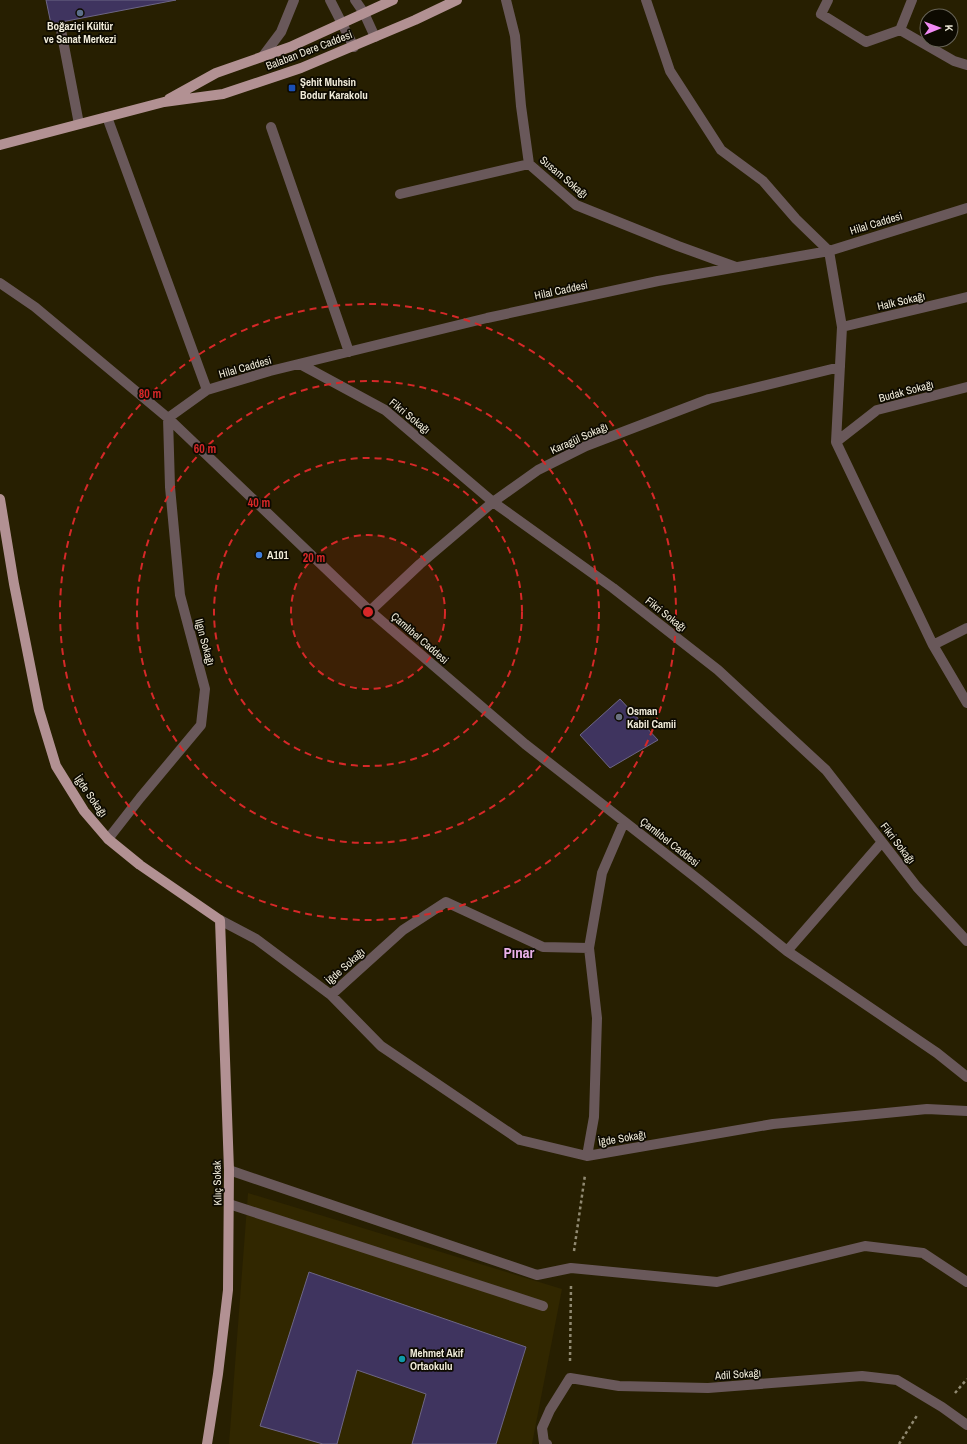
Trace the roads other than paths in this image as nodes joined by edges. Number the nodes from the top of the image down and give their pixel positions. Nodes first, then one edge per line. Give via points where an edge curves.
1 (294, 0) edge
2 (330, 0) edge
3 (355, 0) edge
4 (393, 0) edge
5 (457, 0) edge
6 (506, 0) edge
7 (646, 0) edge
8 (828, 0) edge
9 (912, 0) edge
10 (364, 13) junction
11 (343, 23) junction
12 (61, 30) dead end
13 (900, 30) junction
14 (375, 37) junction
15 (354, 47) junction
16 (263, 56) junction
17 (967, 65) edge
18 (164, 102) junction
19 (107, 117) junction
20 (79, 124) junction
21 (272, 127) dead end
22 (0, 145) edge
23 (529, 164) junction
24 (400, 194) dead end
25 (967, 208) edge
26 (829, 251) junction
27 (738, 267) junction
28 (0, 283) edge
29 (967, 297) edge
30 (842, 327) junction
31 (349, 352) junction
32 (300, 364) junction
33 (840, 367) junction
34 (967, 387) edge
35 (207, 390) junction
36 (168, 418) junction
37 (836, 442) junction
38 (0, 499) edge
39 (492, 502) junction
40 (370, 611) junction
41 (967, 628) edge
42 (932, 645) junction
43 (967, 703) edge
44 (624, 822) junction
45 (108, 839) junction
46 (882, 842) junction
47 (220, 920) junction
48 (967, 941) edge
49 (589, 948) junction
50 (787, 951) junction
51 (331, 995) junction
52 (967, 1077) edge
53 (967, 1111) edge
54 (587, 1156) junction
55 (229, 1170) junction
56 (229, 1204) junction
57 (967, 1282) edge
58 (543, 1306) dead end
59 (967, 1425) edge
60 (546, 1443) edge
61 (207, 1444) edge

1 - 16 street via 281,32
2 - 11 street
3 - 10 street
4 - 10 main road, Balaban Dere Caddesi
5 - 14 main road, Balaban Dere Caddesi
6 - 23 street, Susam Sokağı via 515,36
7 - 26 street via 670,71 720,150 763,181
8 - 13 street via 821,14 866,42
9 - 13 street
10 - 11 main road, Balaban Dere Caddesi
10 - 14 street
11 - 15 street
11 - 16 main road, Balaban Dere Caddesi
12 - 20 street
13 - 17 street via 954,61
14 - 15 main road, Balaban Dere Caddesi
15 - 18 main road, Balaban Dere Caddesi via 223,94
16 - 18 main road, Balaban Dere Caddesi via 216,73
18 - 19 main road, Balaban Dere Caddesi
19 - 20 main road, Balaban Dere Caddesi
19 - 35 street
20 - 22 main road, Balaban Dere Caddesi
21 - 31 street
23 - 24 street
23 - 27 street, Susam Sokağı via 576,205
25 - 26 street, Hilal Caddesi
26 - 27 street, Hilal Caddesi
26 - 30 street
27 - 31 street, Hilal Caddesi via 658,281 487,318
28 - 36 street, Çamlıbel Caddesi via 35,307
29 - 30 street, Halk Sokağı
30 - 33 street
31 - 32 street, Hilal Caddesi
32 - 35 street, Hilal Caddesi
32 - 39 street, Fikri Sokağı via 385,410
33 - 37 street
33 - 39 street, Karagül Sokağı via 709,399 586,446 538,470
34 - 37 street, Budak Sokağı via 877,410
35 - 36 street, Hilal Caddesi
36 - 40 street, Çamlıbel Caddesi
36 - 45 street, Ilgın Sokağı via 170,487 180,595 205,689 201,725
37 - 42 street
38 - 45 main road, İğde Sokağı via 39,710 56,766 84,811
39 - 40 street, Karagül Sokağı
39 - 46 street, Fikri Sokağı via 613,588 718,670 826,770
40 - 44 street, Çamlıbel Caddesi via 525,744
41 - 42 street
42 - 43 street
44 - 49 street via 602,873
44 - 50 street, Çamlıbel Caddesi
45 - 47 main road, İğde Sokağı via 140,865
46 - 48 street, Fikri Sokağı via 917,887
46 - 50 street
47 - 51 street, İğde Sokağı via 256,939
47 - 55 main road, Kılıç Sokak
49 - 51 street, İğde Sokağı via 543,947 446,902 403,930
49 - 54 street via 597,1018 594,1117
50 - 52 street, Çamlıbel Caddesi via 938,1053
51 - 54 street, İğde Sokağı via 381,1046 520,1140
53 - 54 street, İğde Sokağı via 927,1109 773,1124
55 - 56 main road, Kılıç Sokak
55 - 57 street via 537,1275 571,1268 717,1282 865,1246 924,1253
56 - 58 street
56 - 61 main road, Kılıç Sokak via 228,1290
59 - 60 street, Adil Sokağı via 897,1380 862,1376 708,1388 619,1386 570,1378 542,1428

